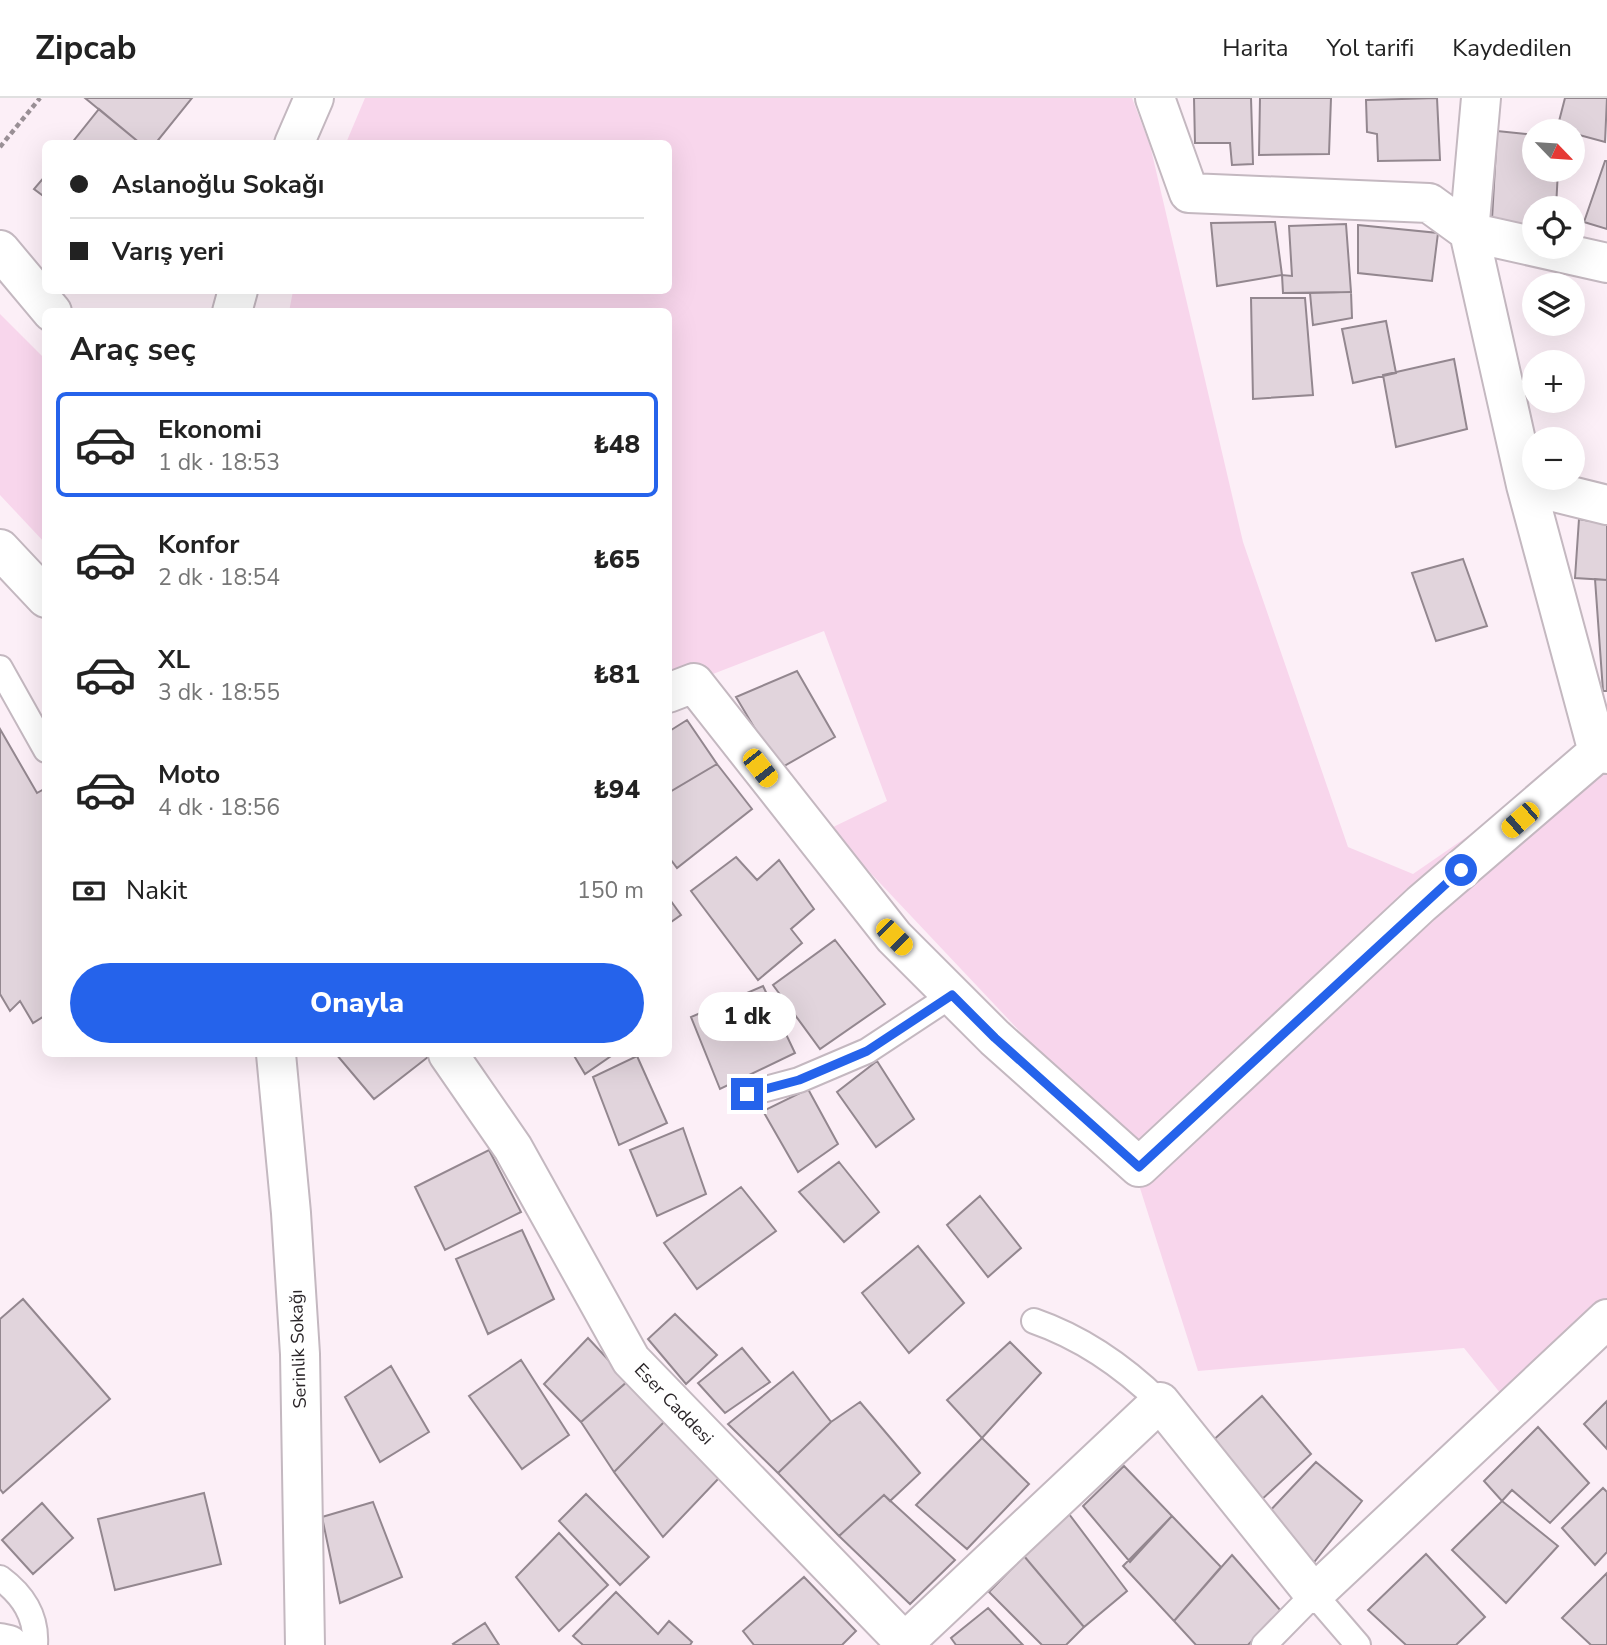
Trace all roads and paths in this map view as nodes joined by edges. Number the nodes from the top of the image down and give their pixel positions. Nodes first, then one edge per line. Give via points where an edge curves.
1 (40, 98) edge
2 (314, 98) edge
3 (1155, 98) edge
4 (1481, 98) edge
5 (297, 140) edge
6 (0, 147) edge
7 (1469, 232) junction
8 (0, 250) edge
9 (1607, 262) edge
10 (49, 308) edge
11 (1522, 467) edge
12 (1527, 490) edge
13 (1546, 490) edge
14 (1607, 505) edge
15 (0, 549) edge
16 (42, 594) edge
17 (0, 668) edge
18 (672, 691) edge
19 (42, 743) edge
20 (1603, 753) edge
21 (952, 995) junction
22 (276, 1057) edge
23 (450, 1057) edge
24 (747, 1094) dead end
25 (1607, 1319) edge
26 (1034, 1321) dead end
27 (1160, 1402) junction
28 (0, 1578) edge
29 (1314, 1594) junction
30 (0, 1643) edge
31 (906, 1644) edge
32 (9, 1645) edge
33 (35, 1645) edge
34 (305, 1645) edge
35 (1264, 1645) edge
36 (1358, 1645) edge

1 - 6 path
2 - 5 street
3 - 7 street via 1189,193 1429,203
4 - 7 street
7 - 9 street
7 - 11 street
8 - 10 street
12 - 20 street
13 - 14 street
15 - 16 street
17 - 19 lane
18 - 21 street via 694,683 894,937
20 - 21 street via 1421,904 1139,1167
21 - 24 lane via 867,1051 799,1080
22 - 34 street, Serinlik Sokağı via 300,1354
23 - 31 street, Eser Caddesi via 513,1148 631,1360
25 - 29 street
26 - 27 lane via 1098,1352 1129,1372
27 - 29 street
27 - 31 street
28 - 33 lane via 27,1605
29 - 35 lane
29 - 36 lane
30 - 32 street

